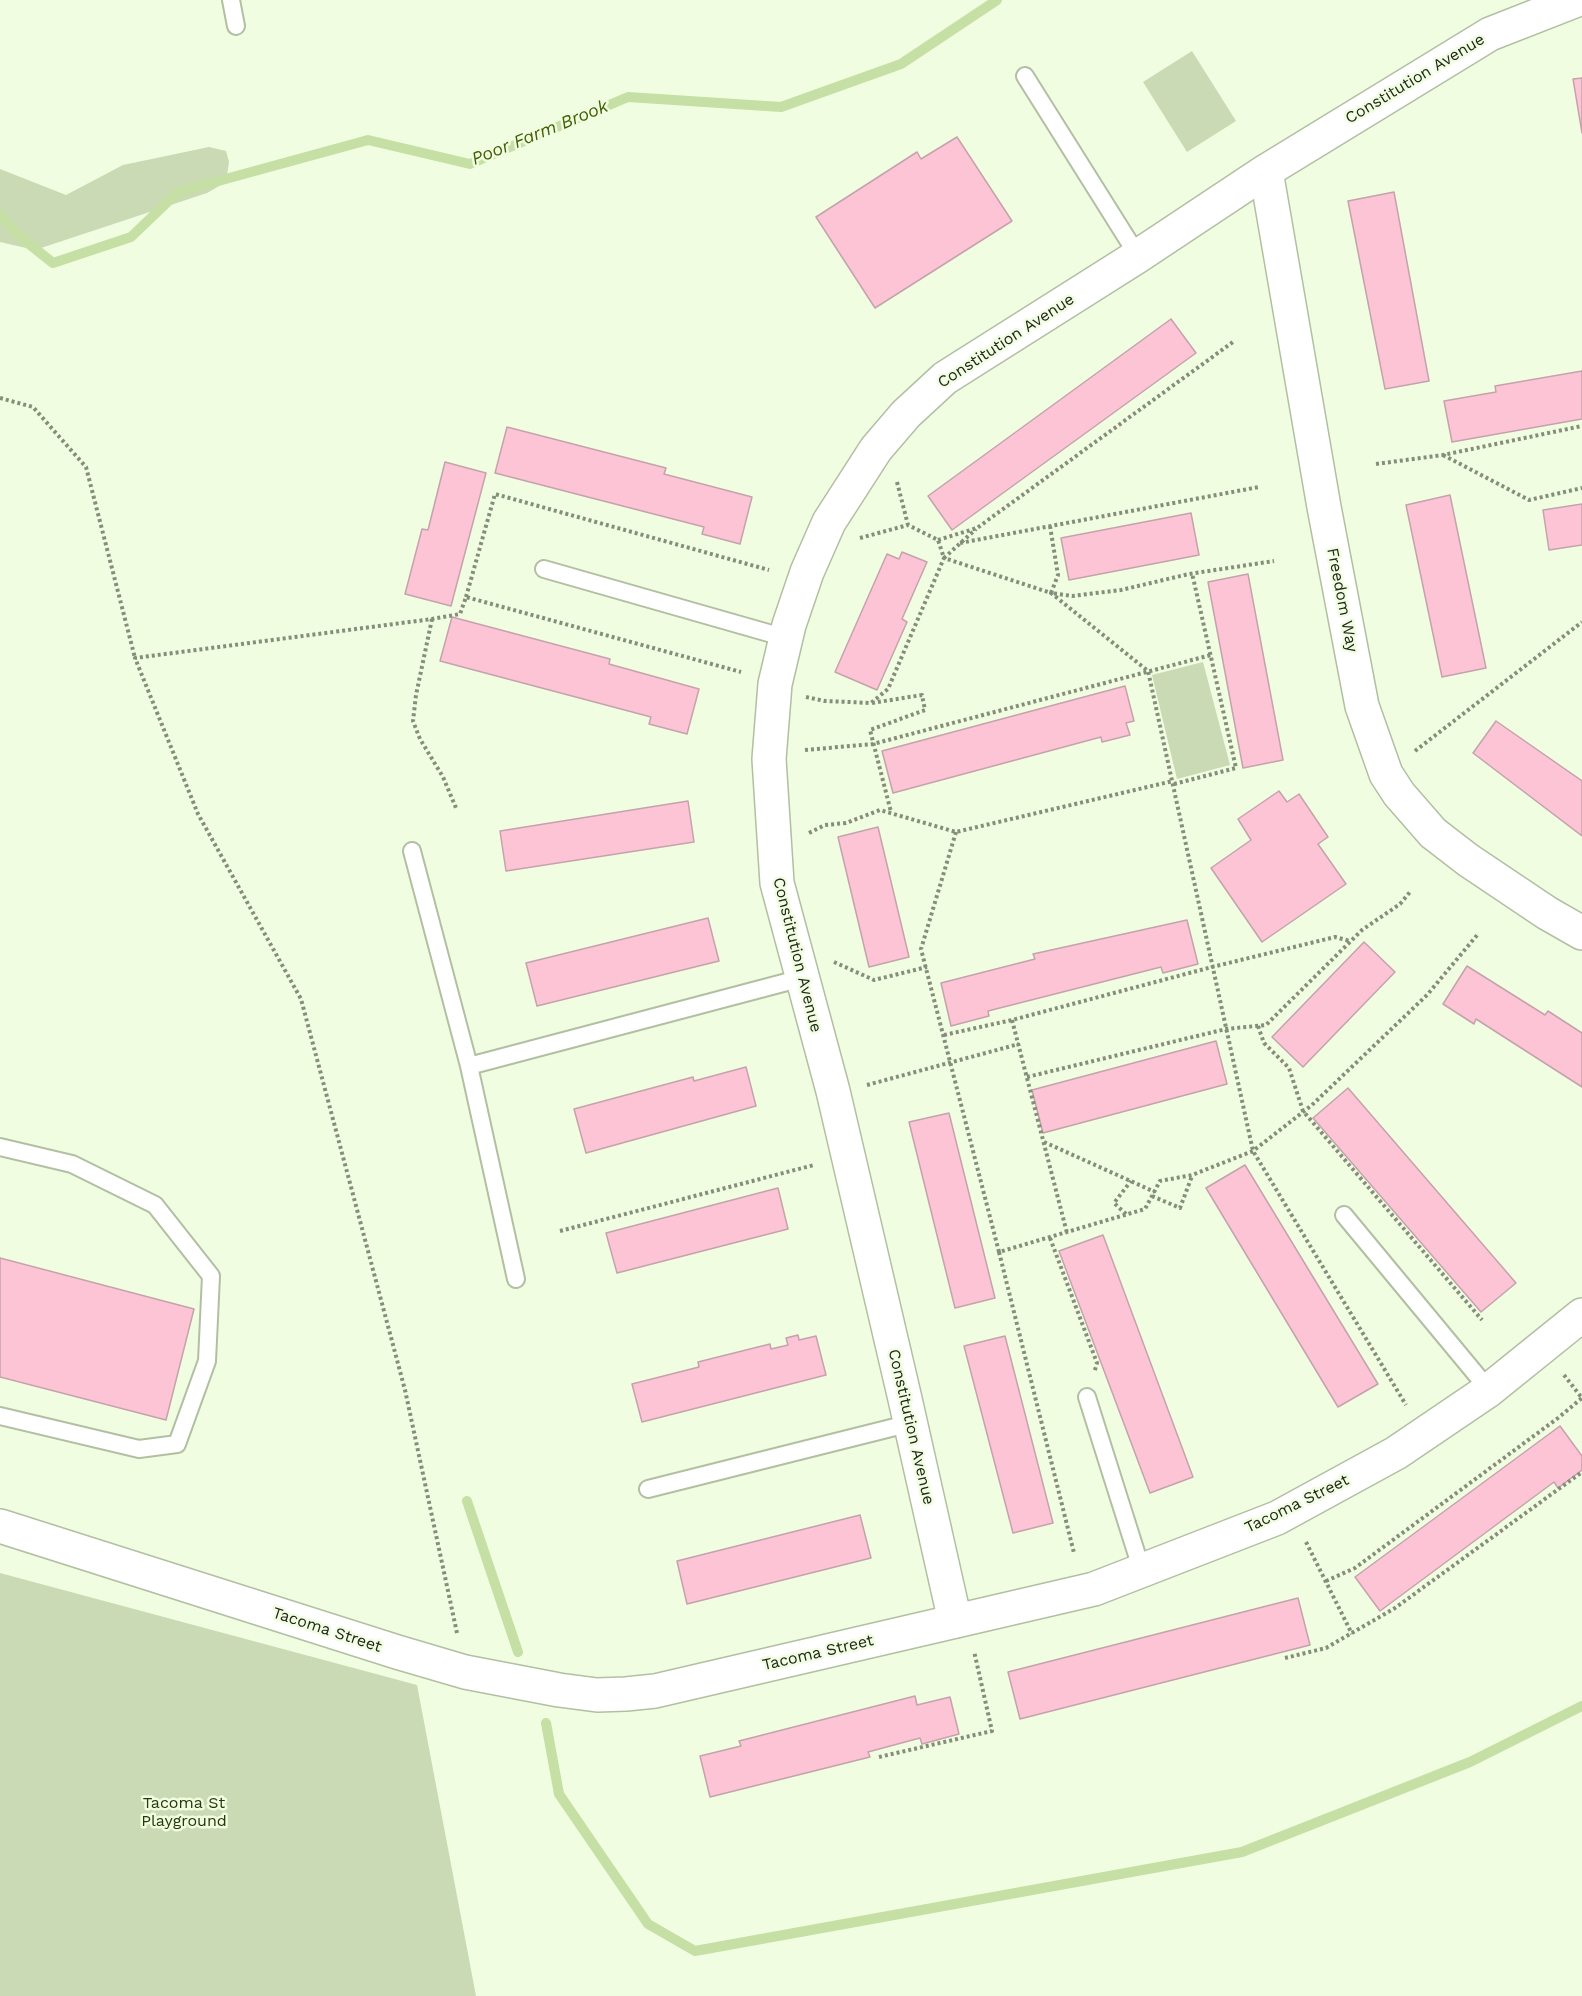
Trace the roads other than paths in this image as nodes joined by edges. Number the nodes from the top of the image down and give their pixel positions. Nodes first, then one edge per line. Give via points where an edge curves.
1 (231, 0) edge
2 (1577, 0) edge
3 (236, 26) dead end
4 (1025, 76) dead end
5 (1266, 171) junction
6 (1138, 256) junction
7 (544, 569) dead end
8 (786, 638) junction
9 (412, 851) dead end
10 (1582, 933) edge
11 (802, 978) junction
12 (469, 1066) junction
13 (0, 1147) edge
14 (1344, 1215) dead end
15 (516, 1279) dead end
16 (1582, 1315) edge
17 (1489, 1390) junction
18 (1086, 1397) road end
19 (0, 1416) edge
20 (911, 1423) junction
21 (648, 1489) dead end
22 (0, 1526) edge
23 (1142, 1571) junction
24 (964, 1633) junction

1 - 3 lane
2 - 5 street, Constitution Avenue via 1490,34
4 - 6 lane
5 - 6 street, Constitution Avenue
5 - 10 street, Freedom Way via 1362,706 1386,774 1433,833
6 - 8 street, Constitution Avenue via 945,378 906,414 876,449 829,522 807,572
7 - 8 lane
8 - 11 street, Constitution Avenue via 775,684 769,759 777,884
9 - 12 lane
11 - 12 lane
11 - 20 street, Constitution Avenue via 833,1091
12 - 15 lane
13 - 19 lane via 72,1164 155,1205 211,1276 207,1361 177,1444 139,1449
14 - 17 lane
16 - 17 street, Tacoma Street
17 - 23 street, Tacoma Street via 1396,1454 1277,1518
18 - 23 lane
20 - 21 lane
20 - 24 street, Constitution Avenue
22 - 24 street, Tacoma Street via 465,1672 597,1695 655,1691
23 - 24 street, Tacoma Street

